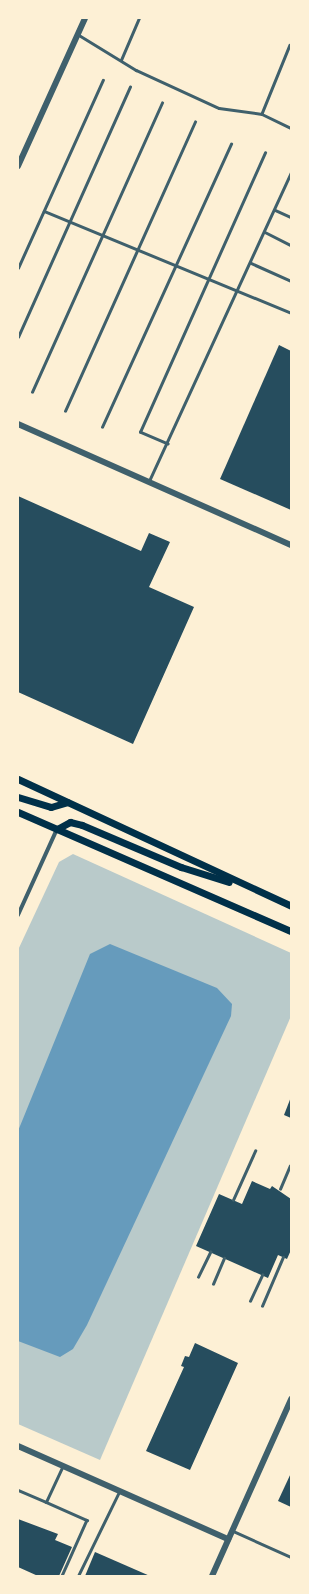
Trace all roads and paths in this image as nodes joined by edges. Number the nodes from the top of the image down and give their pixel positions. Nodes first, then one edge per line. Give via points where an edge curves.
1 (85, 18) edge
2 (139, 18) edge
3 (78, 34) junction
4 (290, 45) edge
5 (121, 60) junction
6 (103, 80) dead end
7 (130, 87) dead end
8 (162, 103) dead end
9 (262, 114) junction
10 (195, 122) dead end
11 (291, 128) edge
12 (231, 144) dead end
13 (265, 153) dead end
14 (18, 166) edge
15 (291, 172) edge
16 (275, 210) junction
17 (44, 211) junction
18 (291, 217) edge
19 (70, 222) junction
20 (265, 232) junction
21 (101, 236) junction
22 (291, 245) edge
23 (136, 250) junction
24 (251, 263) junction
25 (174, 266) junction
26 (18, 268) edge
27 (208, 279) junction
28 (291, 280) edge
29 (238, 290) junction
30 (291, 313) edge
31 (18, 337) edge
32 (32, 392) dead end
33 (65, 411) dead end
34 (18, 424) edge
35 (102, 427) dead end
36 (168, 444) junction
37 (149, 482) junction
38 (291, 545) edge
39 (18, 779) edge
40 (18, 797) edge
41 (67, 802) junction
42 (18, 812) edge
43 (57, 829) junction
44 (254, 889) junction
45 (291, 906) edge
46 (18, 915) edge
47 (291, 931) edge
48 (255, 1151) dead end
49 (290, 1166) edge
50 (280, 1189) dead end
51 (232, 1200) dead end
52 (210, 1252) dead end
53 (283, 1257) dead end
54 (224, 1258) dead end
55 (262, 1275) dead end
56 (198, 1277) dead end
57 (213, 1284) dead end
58 (250, 1301) dead end
59 (262, 1306) dead end
60 (291, 1399) edge
61 (18, 1446) edge
62 (63, 1466) junction
63 (18, 1490) edge
64 (119, 1491) junction
65 (46, 1502) junction
66 (232, 1531) junction
67 (228, 1539) junction
68 (291, 1557) edge
69 (62, 1576) edge
70 (78, 1576) edge
71 (212, 1576) edge

1 - 3 street
2 - 5 lane
3 - 5 lane
3 - 14 street
4 - 9 lane
5 - 9 lane via 218,108
6 - 17 lane
7 - 19 lane
8 - 21 lane
9 - 11 lane
10 - 23 lane
12 - 25 lane
13 - 27 lane
15 - 16 lane
16 - 18 lane
16 - 20 lane
17 - 19 lane
17 - 26 lane
19 - 21 lane
19 - 31 lane
20 - 22 lane
20 - 24 lane
21 - 23 lane
21 - 32 lane
23 - 25 lane
23 - 33 lane
24 - 28 lane
24 - 29 lane
25 - 27 lane
25 - 35 lane
27 - 29 lane
27 - 36 lane via 140,432
29 - 30 lane
29 - 36 lane
34 - 37 street
36 - 37 lane
37 - 38 street
39 - 41 main road
40 - 41 main road via 52,807
41 - 44 main road
42 - 43 main road
43 - 44 main road via 70,822 82,825 181,867
43 - 46 street
43 - 47 main road
44 - 45 main road
48 - 51 lane
49 - 50 lane
52 - 56 lane
53 - 59 lane
54 - 57 lane
55 - 58 lane
60 - 66 street
61 - 62 street
62 - 64 street
62 - 65 lane
63 - 65 lane
64 - 67 street
64 - 70 lane
65 - 69 lane via 87,1520
66 - 67 street
66 - 68 lane
67 - 71 street

